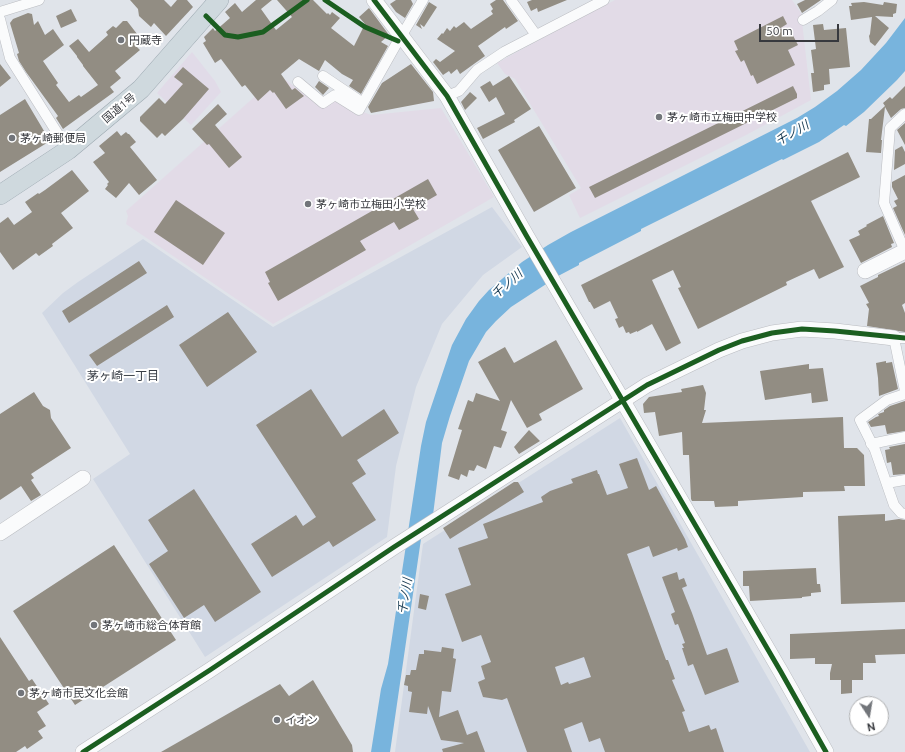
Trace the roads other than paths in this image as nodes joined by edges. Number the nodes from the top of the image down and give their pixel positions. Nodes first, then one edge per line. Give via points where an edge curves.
1 (39, 0) edge
2 (219, 0) edge
3 (374, 0) edge
4 (423, 0) edge
5 (511, 0) edge
6 (604, 0) edge
7 (832, 0) edge
8 (24, 2) edge
9 (0, 12) edge
10 (0, 19) edge
11 (803, 20) dead end
12 (536, 35) junction
13 (404, 37) junction
14 (323, 76) dead end
15 (298, 82) dead end
16 (447, 96) junction
17 (363, 103) junction
18 (905, 114) edge
19 (68, 150) junction
20 (0, 195) edge
21 (905, 251) edge
22 (865, 271) dead end
23 (900, 338) edge
24 (905, 391) edge
25 (905, 394) edge
26 (623, 400) junction
27 (905, 437) edge
28 (871, 444) junction
29 (83, 478) dead end
30 (905, 480) edge
31 (887, 483) junction
32 (905, 514) edge
33 (0, 533) edge
34 (83, 752) edge
35 (826, 752) edge

1 - 8 street
2 - 19 highway, 国道1号 via 141,89
3 - 13 street
4 - 13 street
5 - 12 street
6 - 12 street
7 - 11 street
8 - 9 street
10 - 19 street via 10,58
12 - 16 street via 477,70 458,91
13 - 16 street
13 - 17 street via 398,41
14 - 17 street
15 - 17 street via 323,103 335,95 359,110
16 - 26 street
18 - 21 street via 890,128 884,203
19 - 20 highway, 国道1号
21 - 22 street
23 - 24 street
23 - 26 street via 802,329 772,333 719,350 647,385
25 - 28 street via 887,400 860,420
26 - 34 street
26 - 35 street
27 - 28 street
28 - 31 street
29 - 33 street
30 - 31 street
31 - 32 street via 894,505

